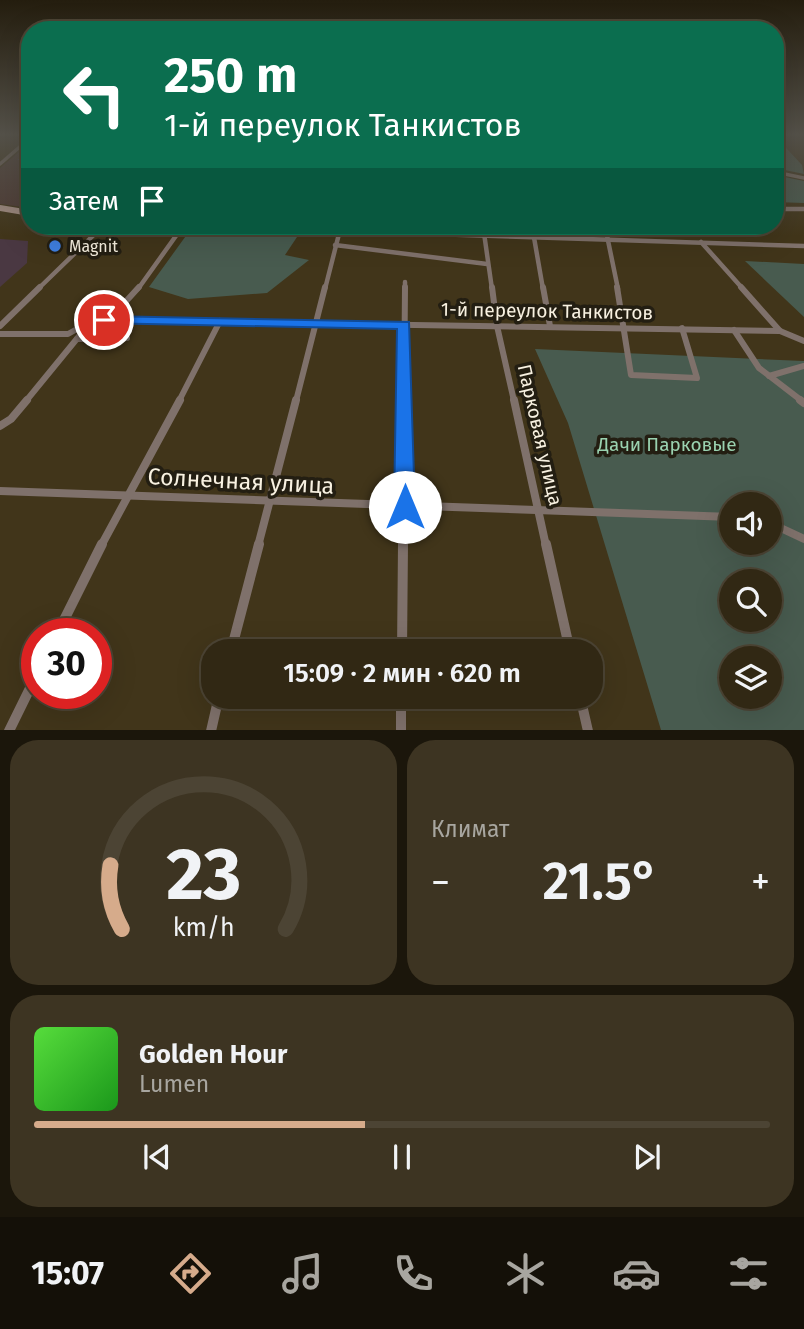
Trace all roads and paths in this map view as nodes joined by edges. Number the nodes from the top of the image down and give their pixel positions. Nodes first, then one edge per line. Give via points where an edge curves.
1 (784, 174) edge
2 (804, 178) edge
3 (0, 208) edge
4 (784, 209) edge
5 (804, 209) edge
6 (21, 212) edge
7 (94, 235) edge
8 (176, 235) edge
9 (338, 235) edge
10 (467, 235) edge
11 (606, 235) edge
12 (485, 236) junction
13 (534, 237) junction
14 (607, 239) junction
15 (701, 242) junction
16 (335, 245) junction
17 (804, 246) edge
18 (486, 264) junction
19 (405, 282) dead end
20 (104, 320) junction
21 (220, 321) junction
22 (315, 323) junction
23 (90, 324) junction
24 (404, 325) junction
25 (0, 326) edge
26 (497, 326) junction
27 (550, 326) junction
28 (625, 327) junction
29 (682, 328) junction
30 (734, 330) junction
31 (780, 331) junction
32 (0, 334) edge
33 (127, 338) dead end
34 (77, 339) junction
35 (804, 341) edge
36 (804, 366) edge
37 (769, 376) junction
38 (804, 403) edge
39 (0, 426) edge
40 (0, 491) edge
41 (126, 495) junction
42 (270, 502) junction
43 (405, 507) junction
44 (538, 510) junction
45 (719, 517) edge
46 (782, 529) edge
47 (804, 539) edge
48 (65, 618) edge
49 (234, 639) edge
50 (402, 639) edge
51 (567, 639) edge
52 (21, 706) edge
53 (216, 709) edge
54 (401, 709) edge
55 (583, 709) edge
56 (9, 730) edge
57 (211, 730) edge
58 (401, 730) edge
59 (588, 730) edge

1 - 2 street
3 - 6 street
4 - 5 street
7 - 25 street
8 - 20 street via 123,308
9 - 16 street
10 - 12 street
11 - 14 street
12 - 13 street
12 - 18 street, Парковая улица
13 - 14 street
13 - 27 street
14 - 15 street
14 - 28 street
15 - 17 street
15 - 31 street
16 - 18 street
16 - 22 street
18 - 26 street, Парковая улица
19 - 24 street
20 - 21 street, 1-й переулок Танкистов
20 - 23 street
21 - 22 street, 1-й переулок Танкистов
21 - 41 street
22 - 24 street, 1-й переулок Танкистов
22 - 42 street
23 - 32 street via 68,334
23 - 34 street
24 - 26 street, 1-й переулок Танкистов
24 - 43 street
26 - 27 street, 1-й переулок Танкистов
26 - 44 street, Парковая улица
27 - 28 street, 1-й переулок Танкистов
28 - 29 street, 1-й переулок Танкистов
28 - 29 street via 632,375 697,378
29 - 30 street, 1-й переулок Танкистов
30 - 31 street, 1-й переулок Танкистов
30 - 37 street
31 - 35 street
33 - 34 street
34 - 39 street via 11,419
36 - 37 street
37 - 38 street
40 - 41 street, Солнечная улица
41 - 42 street, Солнечная улица
41 - 48 street
42 - 43 street, Солнечная улица
42 - 49 street
43 - 44 street, Солнечная улица
43 - 50 street
44 - 45 street, Солнечная улица
44 - 51 street, Парковая улица
46 - 47 street
52 - 56 street
53 - 57 street
54 - 58 street
55 - 59 street

